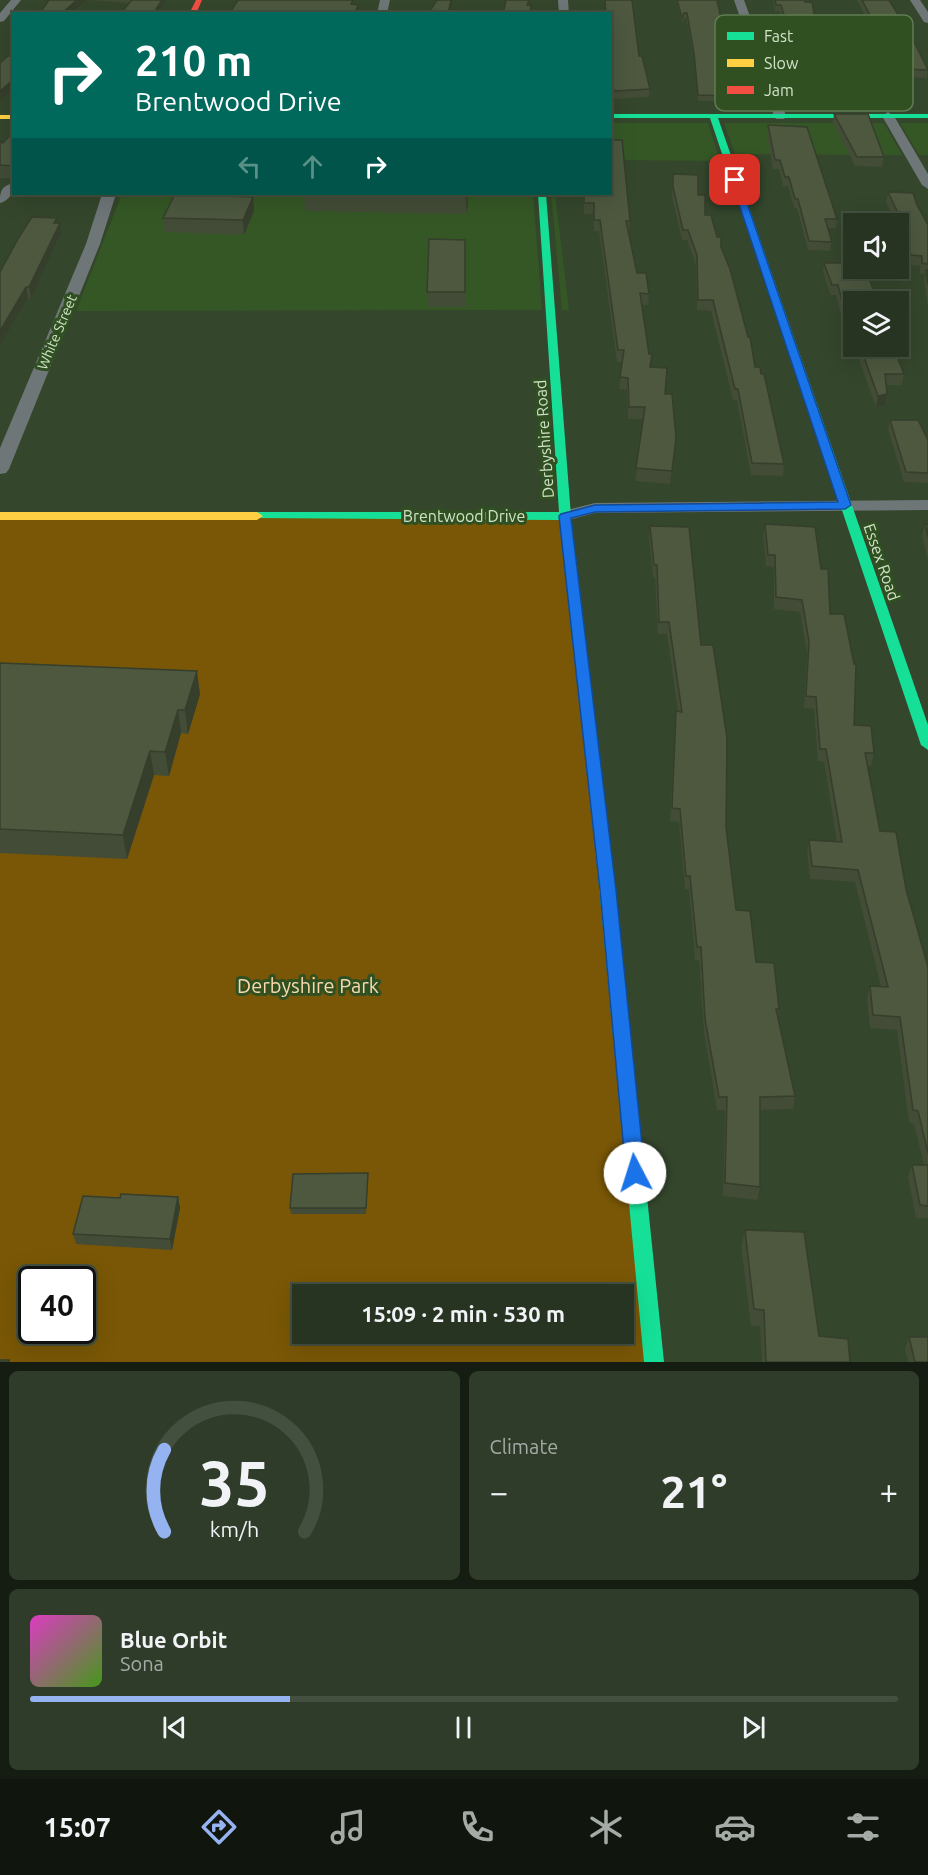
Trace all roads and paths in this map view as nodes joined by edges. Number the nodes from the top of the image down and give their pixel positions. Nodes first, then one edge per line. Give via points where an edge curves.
1 (16, 0) edge
2 (739, 0) edge
3 (915, 0) edge
4 (744, 15) edge
5 (0, 19) edge
6 (928, 20) edge
7 (778, 111) edge
8 (612, 116) edge
9 (713, 116) junction
10 (780, 116) junction
11 (888, 116) junction
12 (928, 116) edge
13 (928, 186) edge
14 (12, 187) edge
15 (109, 195) edge
16 (542, 195) edge
17 (0, 199) edge
18 (0, 469) edge
19 (845, 505) junction
20 (928, 505) edge
21 (0, 516) edge
22 (565, 516) junction
23 (928, 745) edge
24 (654, 1362) edge

1 - 5 street
2 - 4 street
3 - 6 street
7 - 10 street
8 - 9 street
9 - 10 street
9 - 19 street, Essex Road
10 - 11 street
11 - 12 street
11 - 13 street
14 - 17 street
15 - 18 street, White Street via 93,244
16 - 22 street, Derbyshire Road
19 - 20 street, Brentwood Drive
19 - 22 street, Brentwood Drive via 595,508
19 - 23 street, Essex Road
21 - 22 street, Brentwood Drive
22 - 24 street, Derbyshire Road

